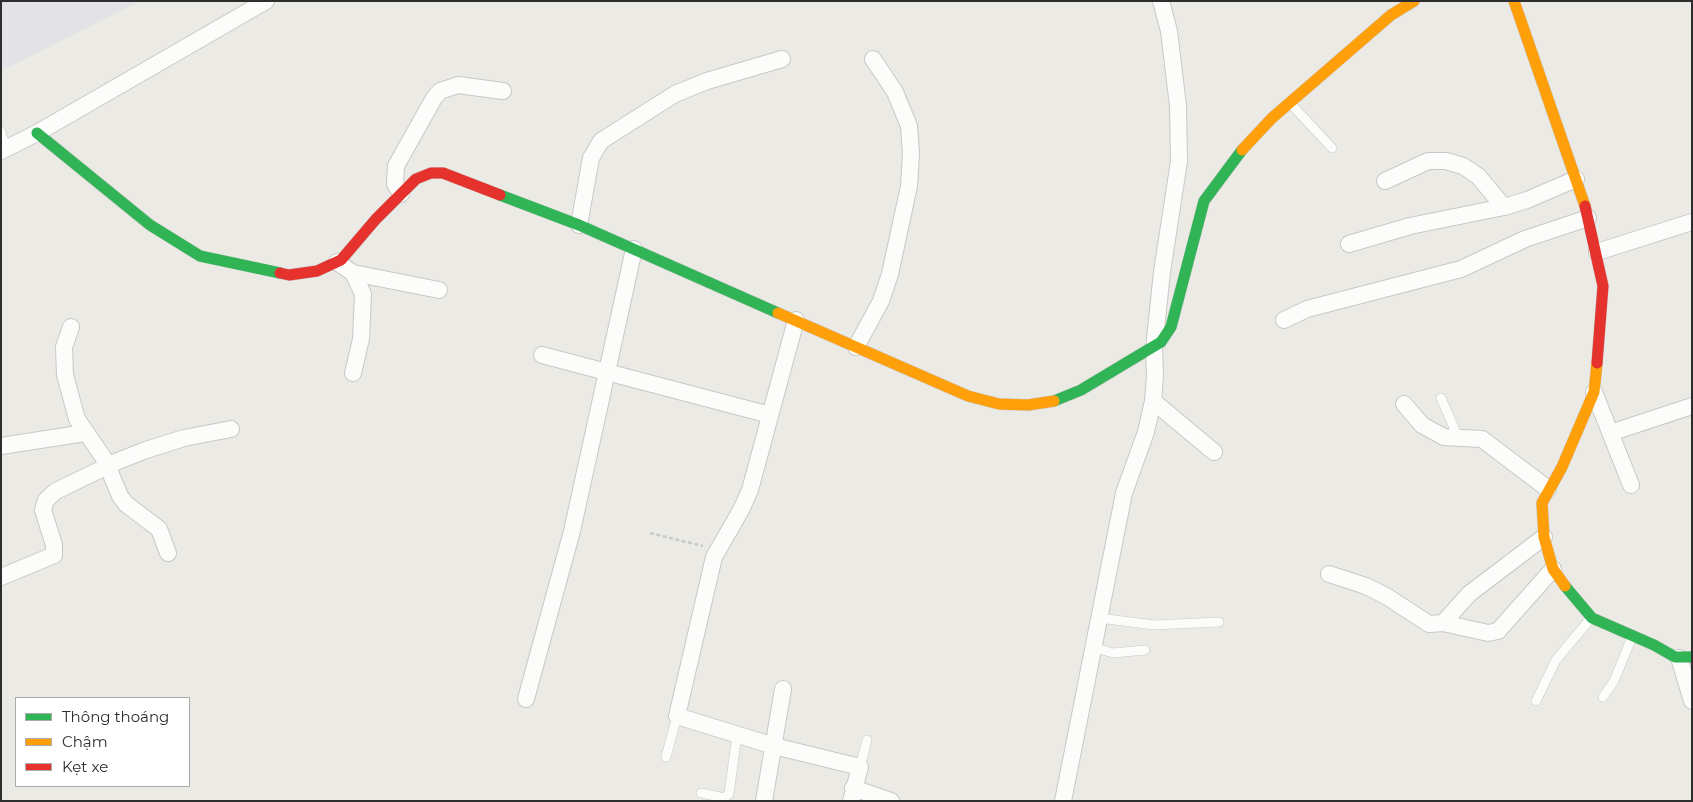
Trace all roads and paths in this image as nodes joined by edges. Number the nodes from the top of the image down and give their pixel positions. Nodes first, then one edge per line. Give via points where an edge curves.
1 (266, 1) edge
2 (1161, 1) edge
3 (1413, 1) edge
4 (1514, 1) edge
5 (782, 59) dead end
6 (873, 59) dead end
7 (503, 91) dead end
8 (1289, 103) junction
9 (1, 132) edge
10 (37, 132) junction
11 (1332, 148) dead end
12 (4, 150) edge
13 (1576, 179) junction
14 (1385, 181) dead end
15 (401, 194) junction
16 (1504, 207) junction
17 (1588, 218) junction
18 (1692, 222) edge
19 (579, 225) junction
20 (1349, 244) dead end
21 (634, 249) junction
22 (1597, 252) junction
23 (337, 262) junction
24 (353, 273) junction
25 (439, 290) dead end
26 (796, 320) junction
27 (1284, 320) dead end
28 (71, 327) dead end
29 (856, 347) junction
30 (1154, 348) junction
31 (542, 355) dead end
32 (606, 371) junction
33 (352, 373) dead end
34 (1594, 392) junction
35 (1441, 398) dead end
36 (1153, 402) junction
37 (1404, 404) dead end
38 (1692, 406) edge
39 (770, 415) junction
40 (231, 429) dead end
41 (85, 433) junction
42 (1610, 433) junction
43 (1460, 439) junction
44 (1, 446) edge
45 (1214, 452) dead end
46 (108, 467) junction
47 (1631, 485) dead end
48 (1548, 489) junction
49 (650, 533) dead end
50 (1544, 537) junction
51 (717, 549) junction
52 (168, 552) dead end
53 (1553, 569) junction
54 (1329, 574) dead end
55 (1, 577) edge
56 (1099, 618) junction
57 (1592, 618) junction
58 (1219, 622) dead end
59 (1443, 623) junction
60 (1632, 637) junction
61 (1093, 647) junction
62 (1145, 650) dead end
63 (1685, 658) edge
64 (783, 689) dead end
65 (1603, 697) dead end
66 (526, 699) dead end
67 (1536, 701) dead end
68 (1692, 701) edge
69 (677, 716) junction
70 (737, 735) junction
71 (867, 740) dead end
72 (774, 746) junction
73 (666, 758) dead end
74 (860, 767) junction
75 (701, 793) dead end
76 (852, 794) edge
77 (764, 801) edge
78 (891, 801) edge
79 (1063, 801) edge

1 - 10 street
2 - 30 street via 1169,31 1178,106 1179,161
3 - 8 street via 1391,15
4 - 13 street
5 - 19 street via 707,81 676,94 602,141 591,158
6 - 29 street via 895,92 906,118 911,154 908,186 890,274 881,301
7 - 15 street via 458,85 440,91 396,166 395,184
8 - 11 lane
8 - 30 street via 1233,159 1204,202 1171,327
9 - 12 lane
10 - 12 street
10 - 23 street via 150,225 200,256 289,275 317,271
13 - 16 street
13 - 17 street
14 - 16 street via 1428,161 1446,161 1463,166 1478,176
15 - 19 street via 420,177 443,173
15 - 23 street
16 - 20 street via 1410,226
17 - 22 street
17 - 27 street via 1525,239 1461,269 1307,310
18 - 22 street
19 - 21 street
21 - 26 street
21 - 32 street
22 - 34 street via 1603,286
23 - 24 street
24 - 25 street
24 - 33 street via 363,294 361,339
26 - 29 street
26 - 39 street
28 - 41 street via 64,347 65,374 77,419
29 - 30 street via 968,396 985,402 1015,405 1040,404 1066,397
30 - 36 street via 1156,376
31 - 32 street
32 - 39 street
32 - 66 street via 572,531
34 - 42 street
34 - 48 street via 1562,467
35 - 43 lane
36 - 45 street
36 - 56 street via 1124,493
37 - 43 street via 1422,425 1444,437
38 - 42 street
39 - 51 street via 750,490
40 - 46 street via 184,438
41 - 44 street
41 - 46 street
42 - 47 street
43 - 48 street via 1482,439
46 - 52 street via 126,504 159,529
46 - 55 street via 67,484 46,500 43,510 54,544 54,555
48 - 50 street via 1542,504
49 - 51 path
50 - 53 street
50 - 59 street via 1469,594
51 - 69 street
53 - 57 street
53 - 59 street via 1498,631 1488,633
54 - 59 street via 1386,596 1429,624
56 - 58 lane via 1154,625
56 - 61 street
57 - 60 street
57 - 67 lane via 1556,660
60 - 63 street
60 - 65 lane via 1614,681
61 - 62 lane via 1113,653
61 - 79 street
63 - 68 street
64 - 72 street
69 - 70 street
69 - 73 lane
70 - 72 street
70 - 75 lane via 729,794 724,798
71 - 74 lane
72 - 74 street
72 - 77 street
74 - 76 street
76 - 78 street

